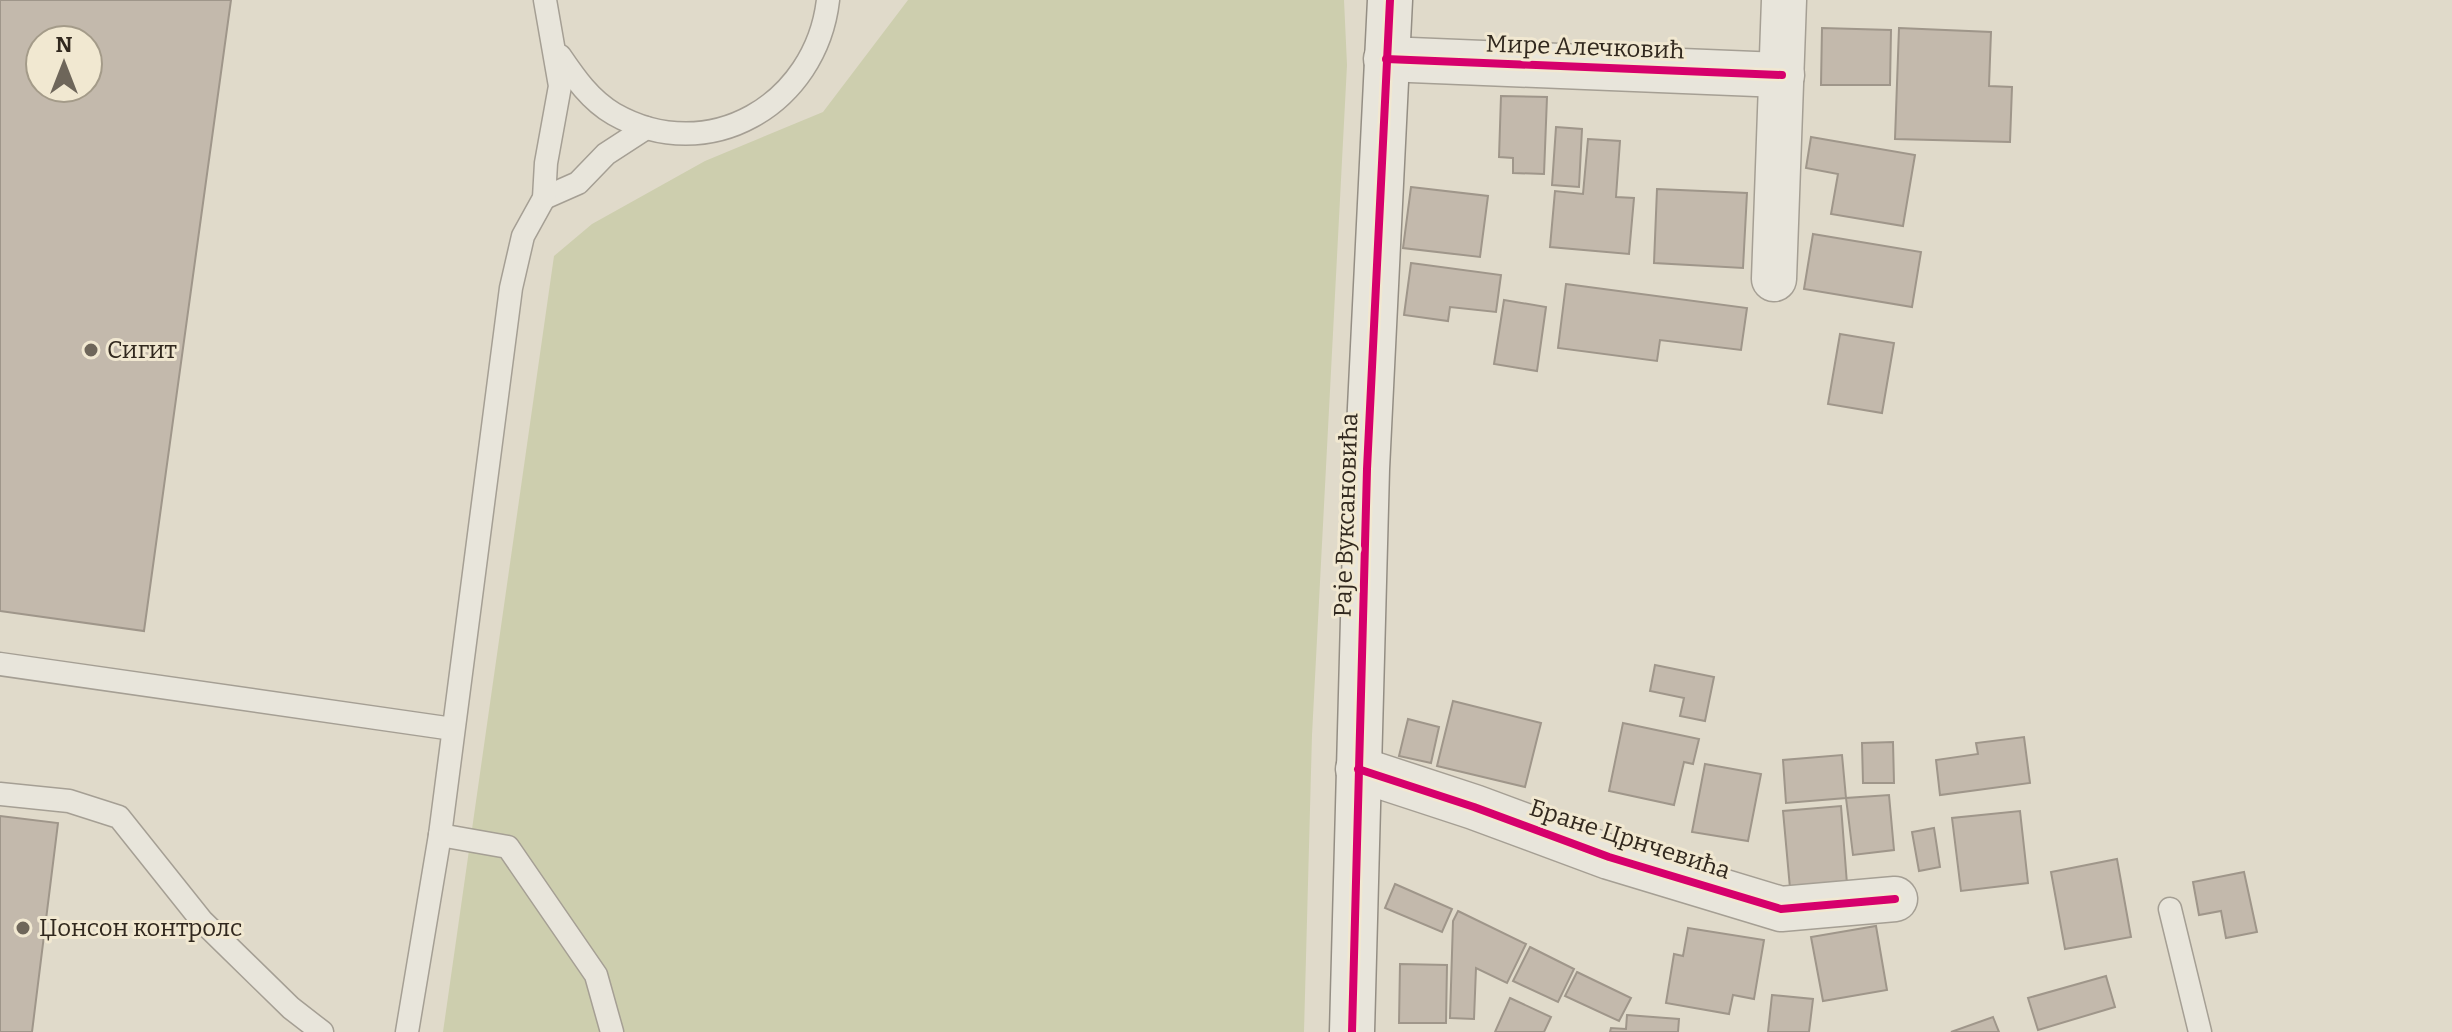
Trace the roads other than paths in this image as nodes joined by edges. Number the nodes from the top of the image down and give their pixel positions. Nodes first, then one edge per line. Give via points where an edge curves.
1 (545, 0) edge
2 (1390, 0) edge
3 (1784, 0) edge
4 (828, 1) edge
5 (555, 48) junction
6 (1386, 59) junction
7 (1782, 75) junction
8 (646, 128) junction
9 (544, 198) junction
10 (1774, 279) dead end
11 (0, 664) edge
12 (453, 729) junction
13 (1358, 769) junction
14 (0, 794) edge
15 (440, 835) junction
16 (1895, 899) dead end
17 (2170, 909) dead end
18 (322, 1032) edge
19 (407, 1032) edge
20 (612, 1032) edge
21 (1352, 1032) edge
22 (2200, 1032) edge

1 - 5 lane
2 - 6 street, Раје Вуксановића
3 - 7 street
4 - 8 lane via 821,38 805,70 752,118 706,131
5 - 8 lane via 579,85 612,113
5 - 9 lane via 560,86
6 - 7 street, Мире Алечковић
6 - 13 street, Раје Вуксановића
7 - 10 street
8 - 9 lane via 606,154 578,183
9 - 12 lane via 523,236 511,288
11 - 12 lane
12 - 15 lane
13 - 16 street, Бране Црнчевића via 1609,857 1781,909
13 - 21 street, Раје Вуксановића
14 - 18 lane via 69,801 119,817 202,921
15 - 19 lane
15 - 20 lane via 508,847 596,975
17 - 22 lane

